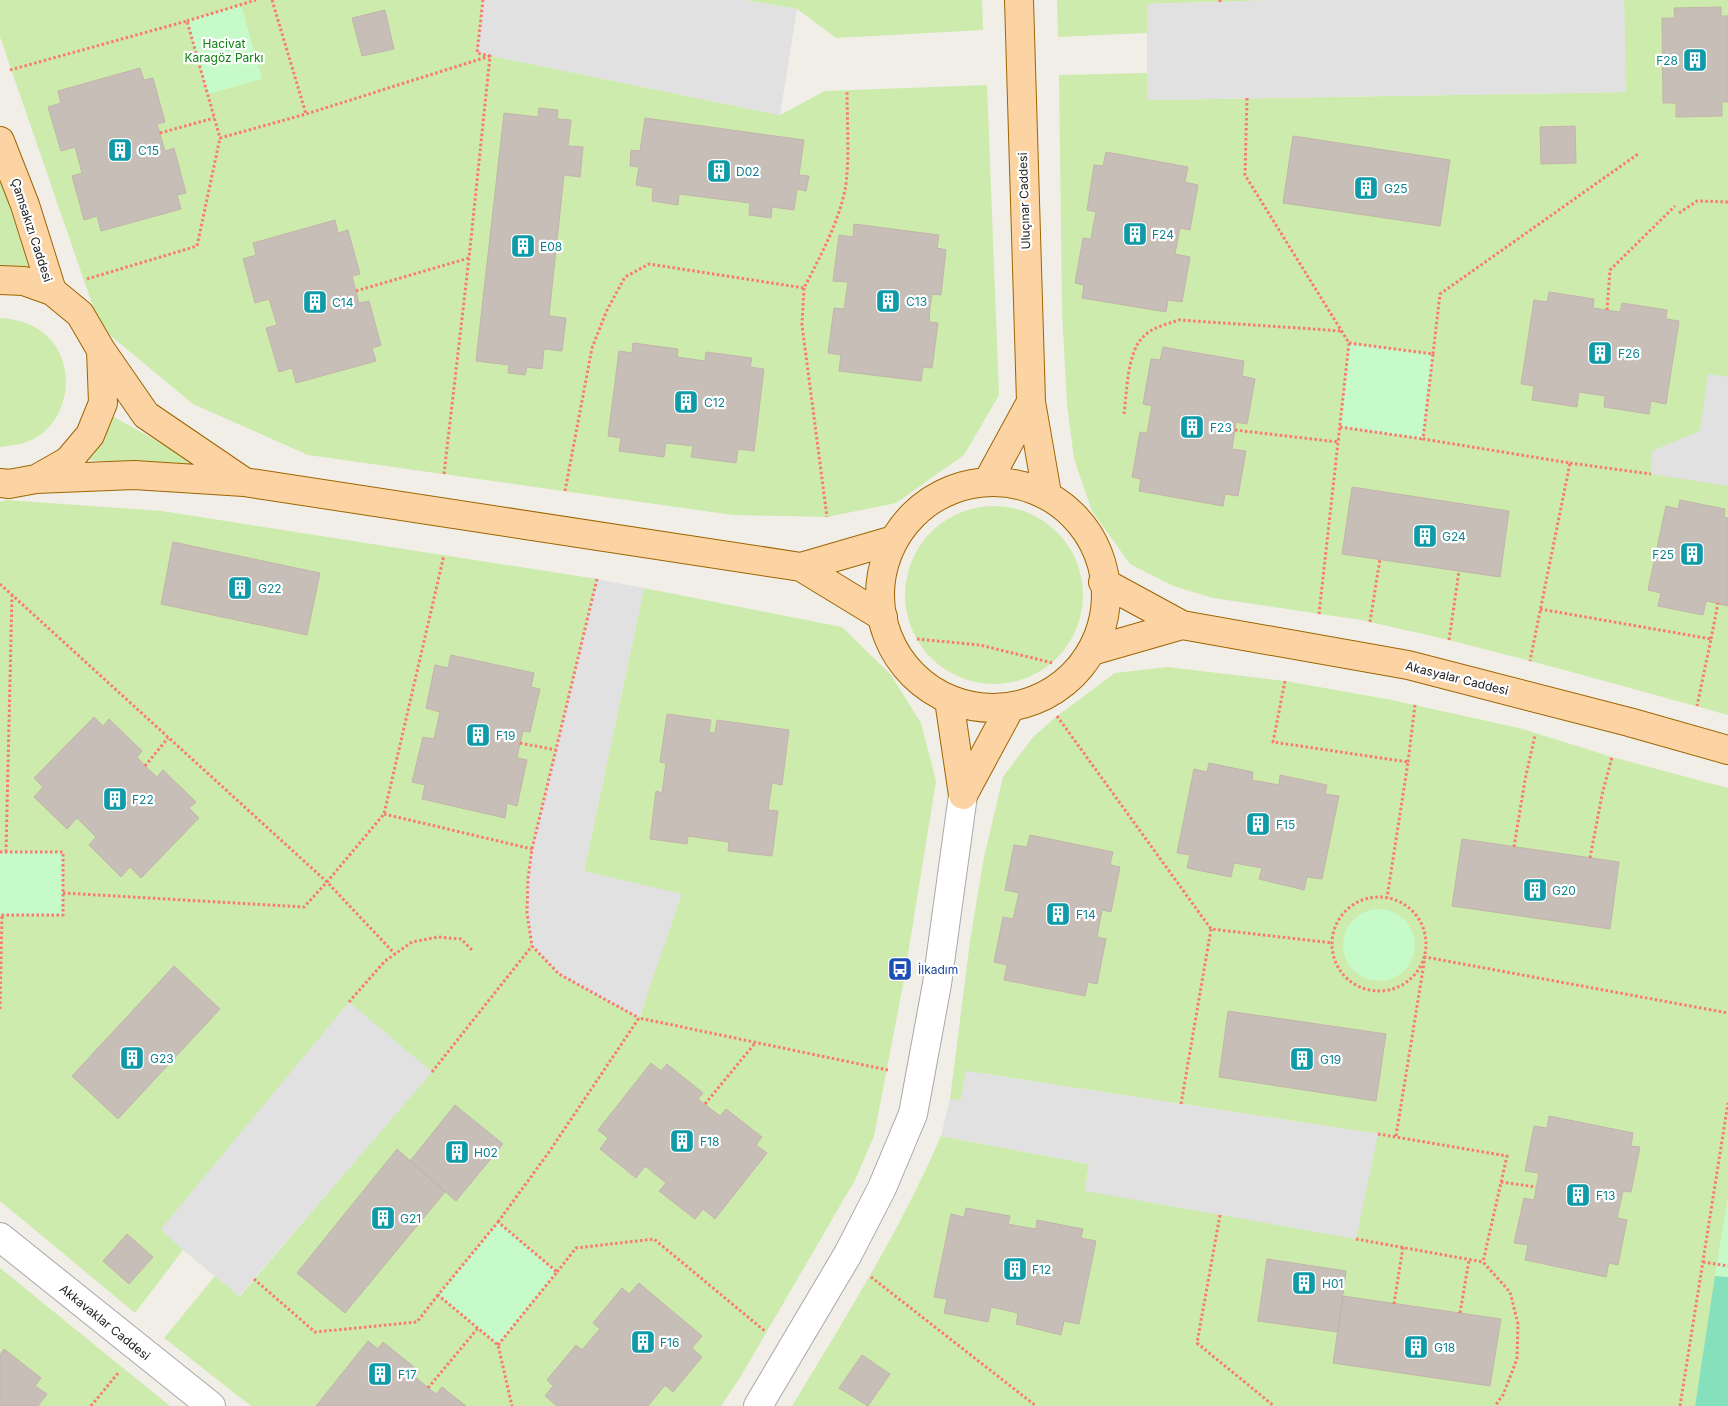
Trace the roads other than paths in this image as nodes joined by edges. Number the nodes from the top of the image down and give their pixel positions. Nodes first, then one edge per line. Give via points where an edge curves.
1 (1019, 0) edge
2 (0, 141) edge
3 (0, 280) edge
4 (52, 291) junction
5 (101, 350) junction
6 (1031, 402) junction
7 (36, 479) junction
8 (989, 479) junction
9 (244, 482) junction
10 (0, 483) edge
11 (1047, 494) junction
12 (894, 540) junction
13 (801, 567) junction
14 (1103, 582) junction
15 (883, 617) junction
16 (1182, 625) junction
17 (1095, 650) junction
18 (949, 700) junction
19 (1010, 708) junction
20 (1728, 750) edge
21 (963, 795) junction
22 (0, 1237) edge
23 (211, 1406) edge
24 (758, 1406) edge

1 - 6 main road, Uluçınar Caddesi
2 - 4 main road, Çamsakızı Caddesi via 25,204
3 - 4 main road via 24,281
4 - 5 main road via 80,314
5 - 7 main road via 103,402 90,436 68,461
5 - 9 main road via 146,416
6 - 8 main road
6 - 11 main road, Uluçınar Caddesi
7 - 9 main road via 134,475
7 - 10 main road
8 - 11 main road via 1022,484
8 - 12 main road via 935,497 919,509
9 - 13 main road
11 - 14 main road via 1068,508 1092,543
12 - 13 main road
12 - 15 main road via 882,576
13 - 15 main road
14 - 16 main road
14 - 17 main road via 1104,614
15 - 18 main road via 895,650 911,671
16 - 17 main road
16 - 20 main road, Akasyalar Caddesi via 1408,665
17 - 19 main road via 1081,668 1054,691
18 - 19 main road via 980,708
18 - 21 main road
19 - 21 main road
21 - 24 street via 937,984 912,1114 882,1188 848,1254
22 - 23 street, Akkavaklar Caddesi

